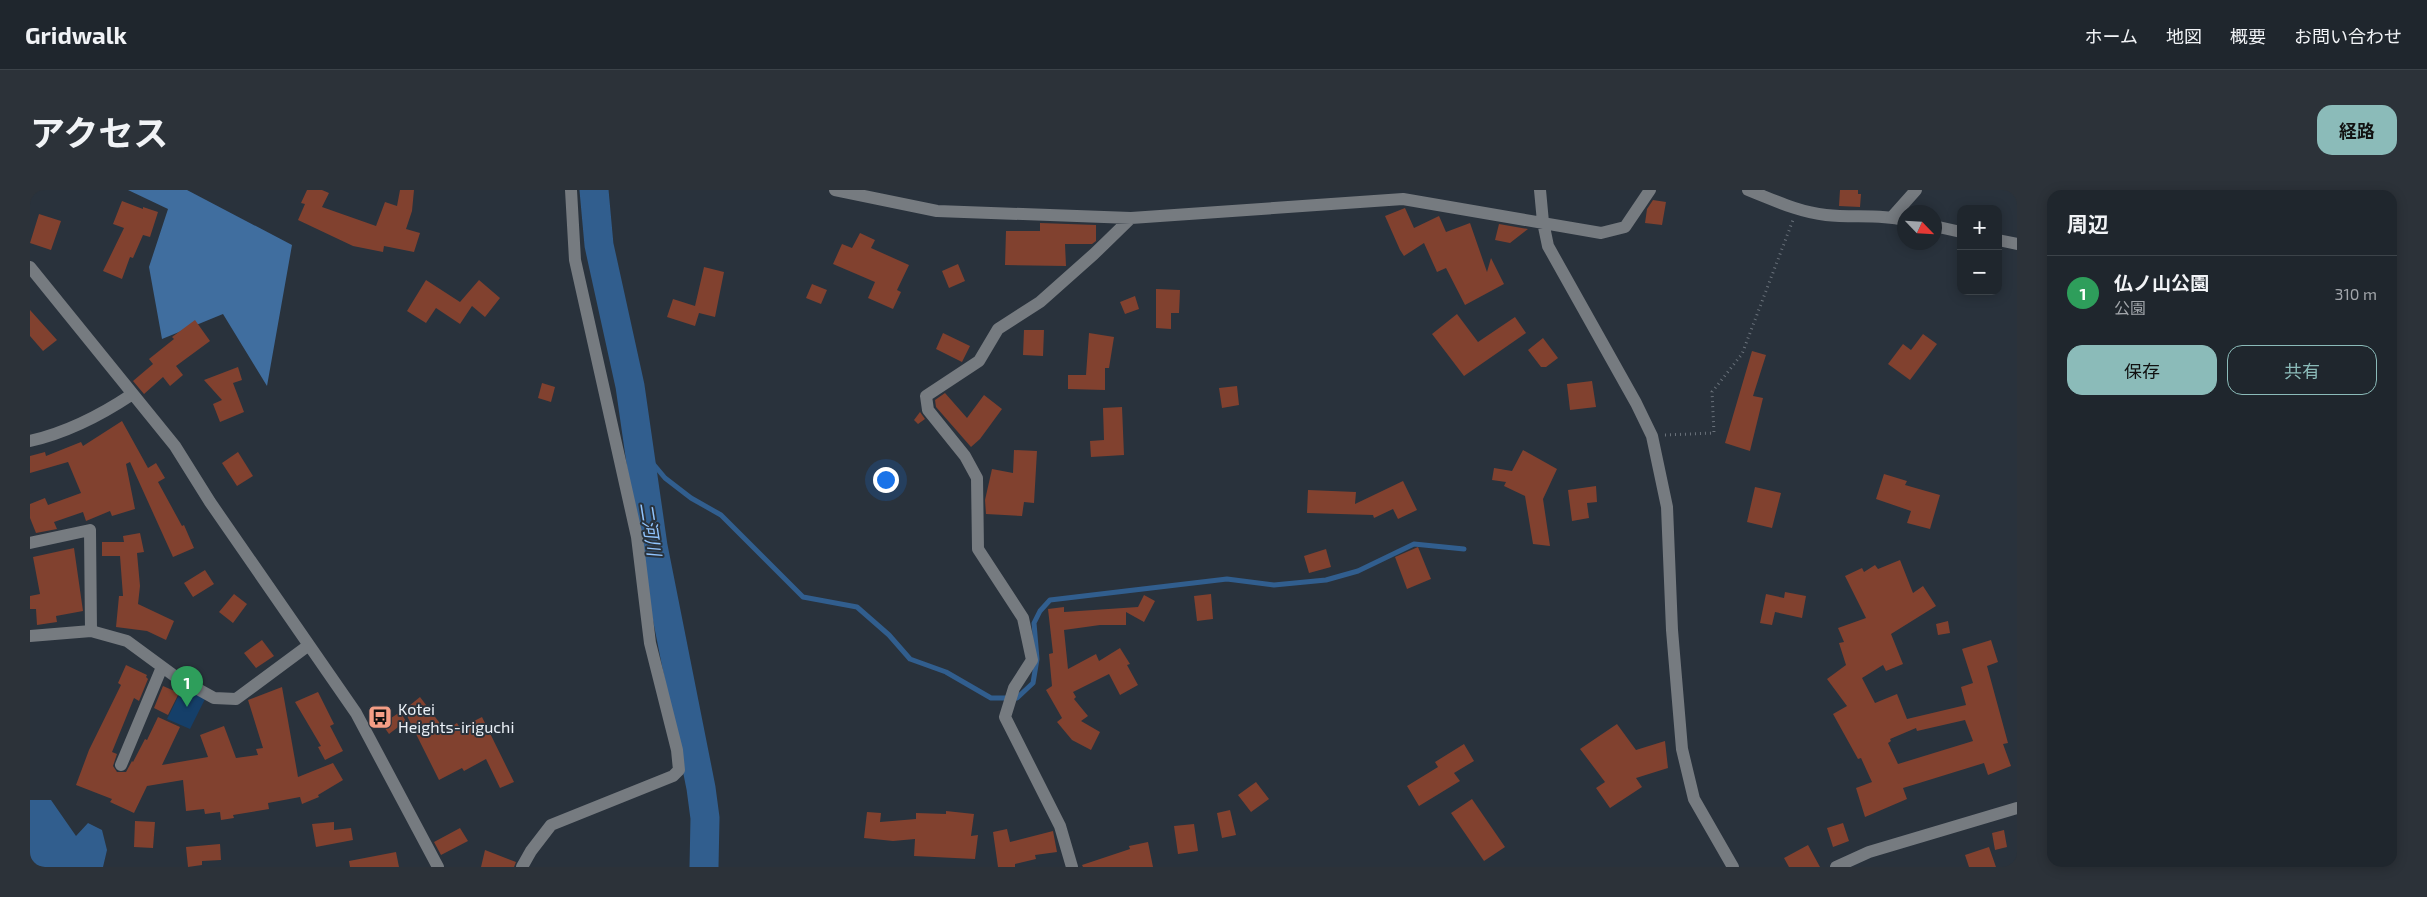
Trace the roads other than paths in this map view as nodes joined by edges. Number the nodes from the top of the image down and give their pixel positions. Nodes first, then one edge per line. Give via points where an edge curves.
1 (571, 190) edge
2 (835, 190) edge
3 (1540, 190) edge
4 (1650, 190) edge
5 (1748, 190) edge
6 (1916, 190) edge
7 (1906, 205) edge
8 (1131, 218) junction
9 (1897, 218) edge
10 (1543, 222) junction
11 (1942, 228) edge
12 (1957, 231) edge
13 (2002, 241) edge
14 (2017, 244) edge
15 (30, 267) edge
16 (131, 395) junction
17 (30, 442) edge
18 (30, 543) edge
19 (91, 631) junction
20 (30, 636) edge
21 (309, 645) junction
22 (162, 666) junction
23 (121, 765) dead end
24 (2017, 808) edge
25 (438, 867) edge
26 (522, 867) edge
27 (1072, 867) edge
28 (1733, 867) edge
29 (1836, 867) edge

1 - 26 street via 575,260 637,537 650,643 677,750 679,770 673,776 551,825
2 - 8 street via 937,211
3 - 10 street
4 - 10 street via 1625,227 1601,233
5 - 9 street via 1797,210 1826,215
6 - 7 street
8 - 10 street via 1403,199
8 - 27 street via 1040,302 998,329 978,361 926,396 928,410 965,456 977,478 978,549 1023,618 1032,660 1014,688 1005,718 1060,826
10 - 28 street via 1548,246 1652,436 1667,507 1672,630 1682,749 1694,799
11 - 12 street
13 - 14 street
15 - 16 street
16 - 17 street via 52,436
16 - 21 street via 175,446
18 - 19 street via 90,530
19 - 20 street
19 - 22 street via 126,641
21 - 22 street via 236,699 214,698
21 - 25 street via 356,713
22 - 23 street
24 - 29 street via 1869,852

